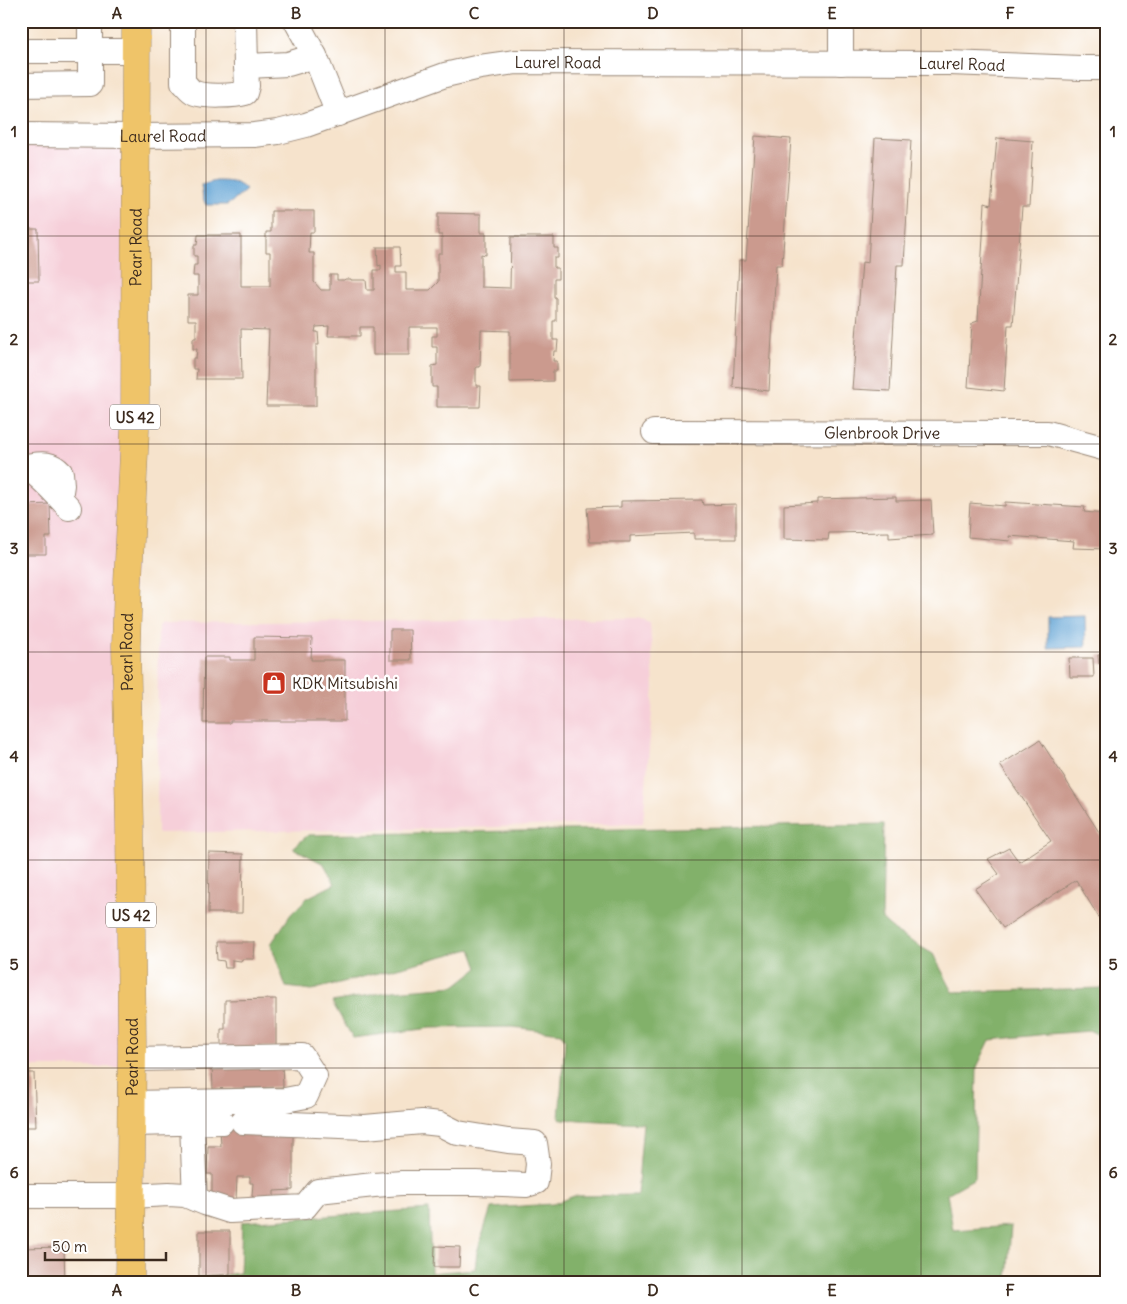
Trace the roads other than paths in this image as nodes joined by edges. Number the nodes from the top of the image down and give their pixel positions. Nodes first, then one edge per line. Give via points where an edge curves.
1 (90, 21) edge
2 (136, 21) edge
3 (183, 21) edge
4 (245, 21) edge
5 (296, 21) edge
6 (841, 21) edge
7 (21, 51) edge
8 (90, 51) junction
9 (135, 51) junction
10 (315, 56) junction
11 (841, 63) junction
12 (246, 66) junction
13 (1106, 68) edge
14 (21, 85) edge
15 (338, 114) junction
16 (21, 135) edge
17 (135, 136) junction
18 (654, 432) dead end
19 (1106, 449) edge
20 (23, 466) edge
21 (64, 503) dead end
22 (132, 1059) junction
23 (132, 1113) junction
24 (192, 1123) junction
25 (21, 1196) edge
26 (131, 1196) junction
27 (195, 1199) junction
28 (130, 1283) edge

1 - 8 street
2 - 9 main road, Pearl Road / US 42
3 - 12 street via 183,82 193,92 202,95 245,93
4 - 12 street
5 - 10 street
6 - 11 street
7 - 8 street
8 - 9 street
8 - 14 street via 90,84
9 - 17 main road, Pearl Road / US 42
10 - 12 street via 288,64
10 - 15 street
11 - 13 street, Laurel Road
11 - 15 street, Laurel Road via 516,62 480,66 445,75
15 - 17 street, Laurel Road via 278,132 254,135
16 - 17 street, Laurel Road
17 - 22 main road, Pearl Road / US 42 via 136,430 126,646
18 - 19 street, Glenbrook Drive via 1048,434
20 - 21 street
22 - 23 main road, Pearl Road / US 42
22 - 23 street via 302,1056 315,1076 306,1096
23 - 24 street
23 - 26 main road, Pearl Road / US 42
24 - 27 street
24 - 27 street via 365,1127 422,1122 440,1124 458,1133 535,1142 538,1164 536,1182 526,1185 374,1185 318,1191 304,1207 249,1210 230,1210
25 - 26 street
26 - 27 street via 169,1194
26 - 28 main road, Pearl Road / US 42

